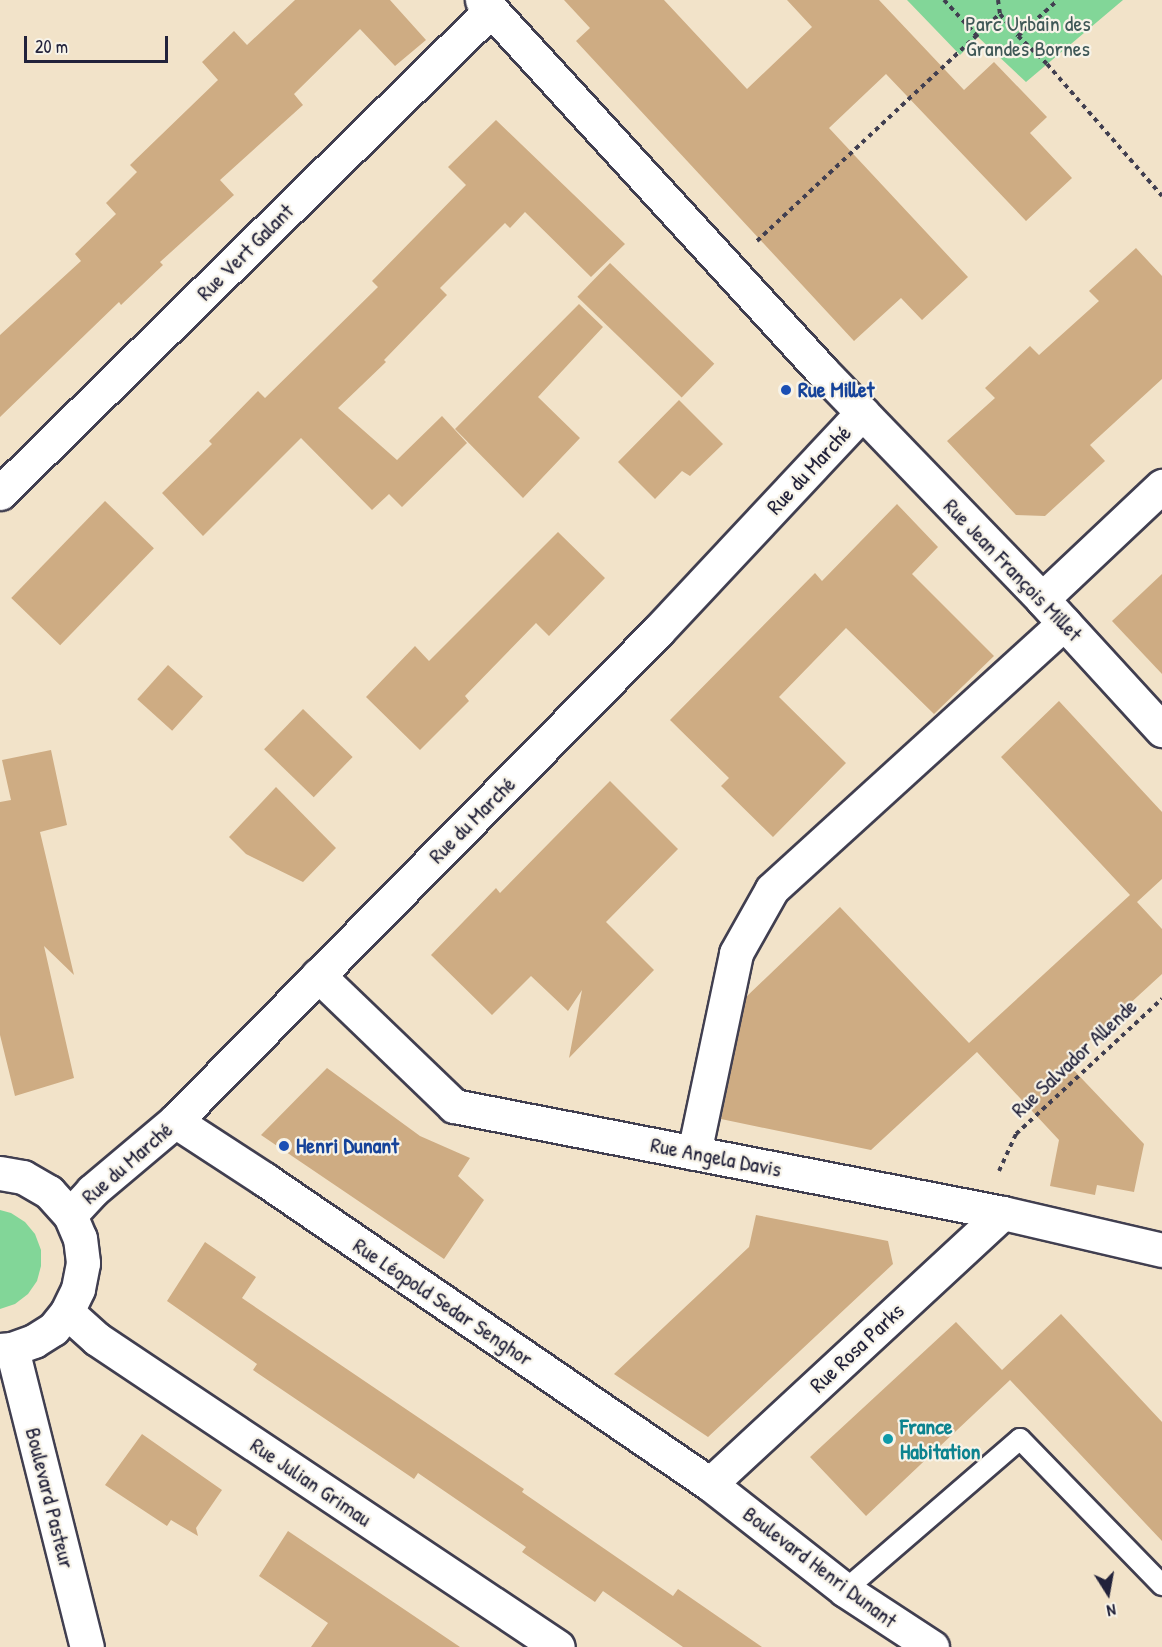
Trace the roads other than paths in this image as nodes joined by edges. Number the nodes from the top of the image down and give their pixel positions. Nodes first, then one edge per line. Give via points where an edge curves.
1 (486, 6) edge
2 (862, 413) junction
3 (1162, 486) edge
4 (0, 493) edge
5 (1042, 599) junction
6 (1064, 623) junction
7 (1162, 730) edge
8 (318, 975) junction
9 (175, 1121) junction
10 (694, 1153) junction
11 (0, 1173) edge
12 (992, 1211) junction
13 (70, 1215) junction
14 (1162, 1250) edge
15 (68, 1312) junction
16 (6, 1350) edge
17 (710, 1484) junction
18 (1162, 1585) edge
19 (845, 1590) junction
20 (87, 1647) edge
21 (558, 1647) edge
22 (932, 1647) edge

1 - 2 street
1 - 4 street, Rue Vert Galant
2 - 5 street, Rue Jean François Millet
2 - 8 street, Rue du Marché via 658,631
3 - 5 street
5 - 6 street, Rue Jean François Millet
6 - 7 street, Rue Jean François Millet
6 - 10 street via 772,889 736,953
8 - 9 street, Rue du Marché
8 - 10 street, Rue Angela Davis via 454,1106
9 - 13 street, Rue du Marché via 92,1191
9 - 17 street, Rue Léopold Sedar Senghor
10 - 12 street, Rue Angela Davis
11 - 13 street via 23,1177 50,1192
12 - 14 street, Rue Angela Davis
12 - 17 street, Rue Rosa Parks
13 - 15 street via 80,1238 83,1263
15 - 16 street via 34,1341
15 - 21 street, Rue Julian Grimau via 97,1338
16 - 20 street, Boulevard Pasteur
17 - 19 street, Boulevard Henri Dunant
18 - 19 lane via 1020,1439
19 - 22 street, Boulevard Henri Dunant

